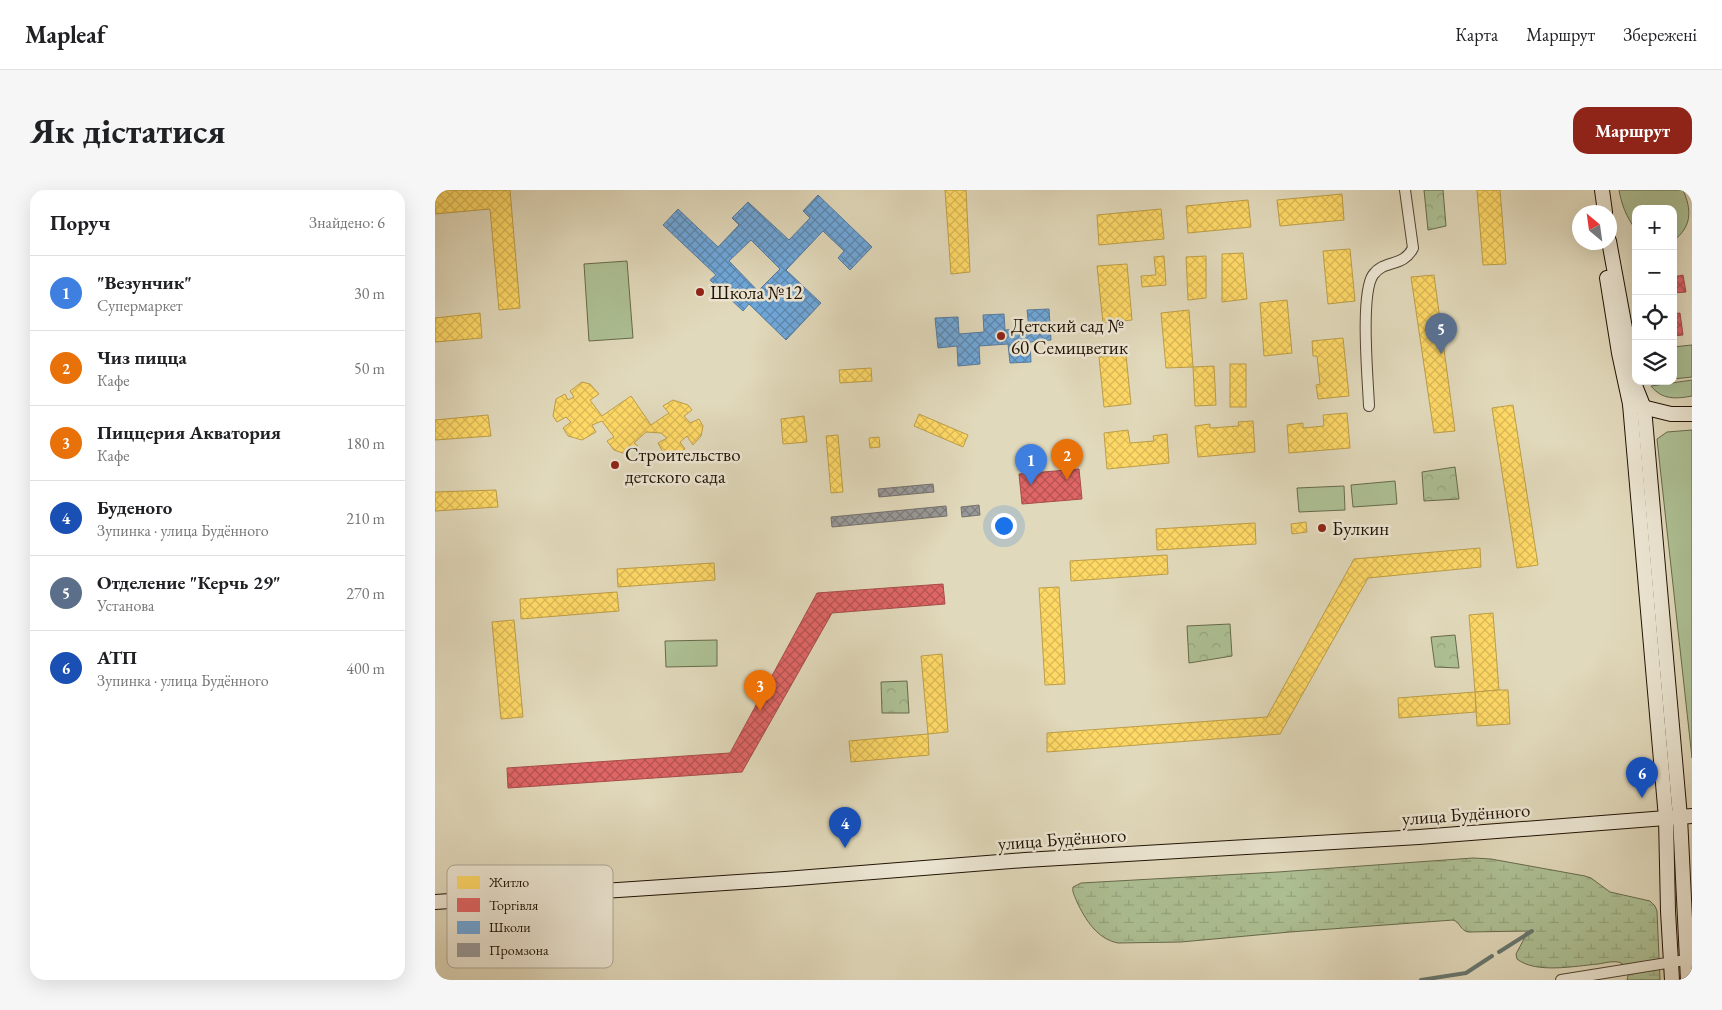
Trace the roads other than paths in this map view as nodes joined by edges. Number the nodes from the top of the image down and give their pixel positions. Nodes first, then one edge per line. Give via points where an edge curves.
1 (1405, 190) edge
2 (1594, 190) edge
3 (1602, 190) edge
4 (1595, 205) edge
5 (1604, 205) edge
6 (1602, 250) edge
7 (1611, 250) edge
8 (1629, 404) junction
9 (1369, 406) dead end
10 (1644, 408) junction
11 (1692, 414) edge
12 (1680, 817) edge
13 (613, 890) edge
14 (1690, 959) edge
15 (1672, 963) junction
16 (1561, 980) edge
17 (1673, 980) edge
18 (1688, 980) edge

1 - 9 street via 1413,248 1402,262 1377,269 1367,288
2 - 4 main road
3 - 5 main road
6 - 8 main road
7 - 10 main road via 1636,388
8 - 10 main road
8 - 12 main road
10 - 11 main road via 1671,414
10 - 12 main road
12 - 13 main road, улица Будённого
12 - 14 main road
12 - 15 main road via 1669,911
14 - 15 street
14 - 18 main road
15 - 16 street
15 - 17 main road

